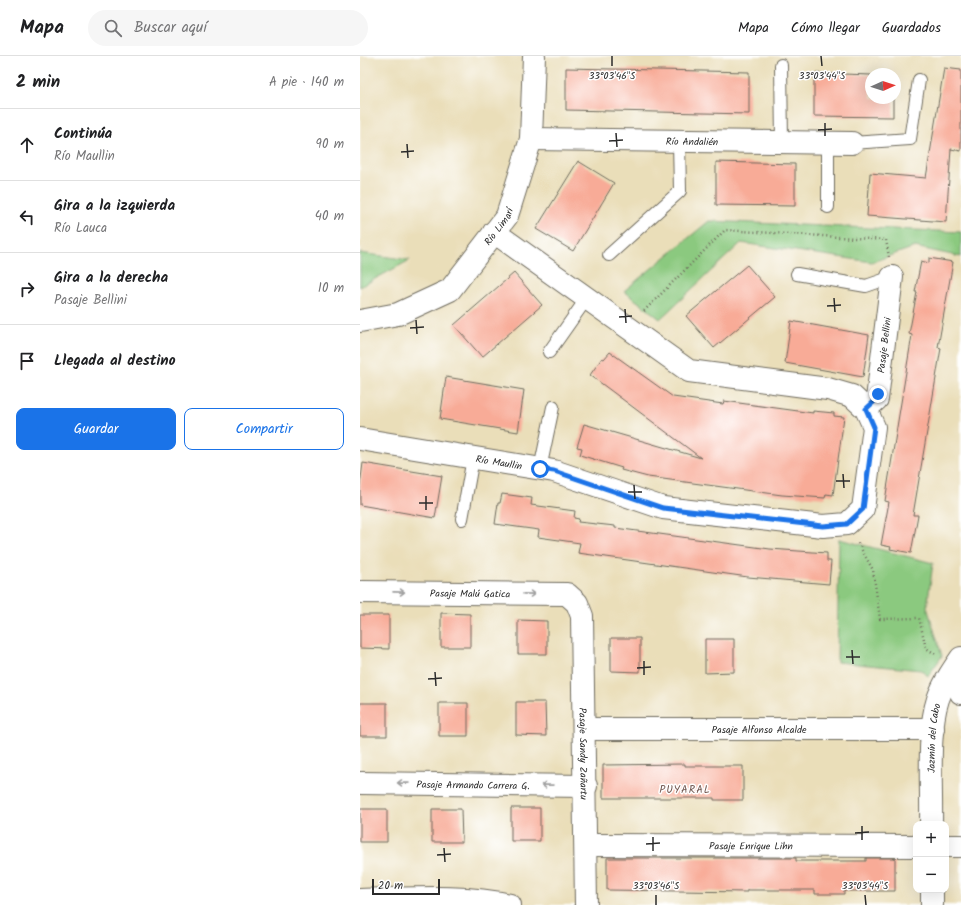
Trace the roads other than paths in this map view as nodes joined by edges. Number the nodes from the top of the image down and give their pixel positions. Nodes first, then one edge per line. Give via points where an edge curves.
1 (534, 56) edge
2 (781, 65) dead end
3 (919, 80) dead end
4 (531, 139) junction
5 (679, 141) junction
6 (782, 142) junction
7 (828, 142) junction
8 (852, 143) joint
9 (828, 207) dead end
10 (494, 232) junction
11 (609, 255) dead end
12 (796, 274) dead end
13 (892, 277) joint
14 (587, 298) junction
15 (360, 321) edge
16 (549, 352) dead end
17 (553, 407) dead end
18 (866, 409) junction
19 (360, 439) edge
20 (473, 458) junction
21 (540, 469) junction
22 (462, 519) dead end
23 (360, 592) edge
24 (578, 603) joint
25 (958, 662) edge
26 (961, 693) edge
27 (585, 729) junction
28 (933, 729) junction
29 (360, 783) edge
30 (586, 786) junction
31 (932, 821) edge
32 (586, 845) junction
33 (913, 846) edge
34 (949, 846) edge
35 (961, 846) edge
36 (932, 893) edge
37 (360, 900) edge
38 (510, 905) edge
39 (586, 905) edge
40 (932, 905) edge

1 - 4 street, Río Limarí
2 - 6 lane
3 - 8 lane via 910,139
4 - 5 street, Río Andalién
4 - 10 street, Río Limarí via 507,216
5 - 6 street, Río Andalién
5 - 11 lane via 680,191
6 - 7 street, Río Andalién
7 - 8 street, Río Andalién
7 - 9 lane
10 - 14 street
10 - 15 street, Río Limarí via 450,290 398,314
12 - 13 lane via 866,286
13 - 18 street, Pasaje Bellini via 877,399
14 - 16 lane
14 - 18 street via 688,371 828,389 852,396
17 - 21 lane
18 - 21 street, Río Maullin via 874,427 863,509 847,524 823,526 663,508 554,471
19 - 20 street, Río Maullin
20 - 21 street, Río Maullin
20 - 22 lane
23 -> 24 street, Pasaje Malú Gatica via 567,594
24 - 27 street, Pasaje Sandy Zañartu via 582,616
25 - 26 street
25 - 28 street, Jazmín del Cabo via 938,699
27 - 28 street, Pasaje Alfonso Alcalde
27 - 30 street, Pasaje Sandy Zañartu
28 - 31 street, Jazmín del Cabo
30 -> 29 street, Pasaje Armando Carrera G.
30 - 32 street, Pasaje Sandy Zañartu
32 - 33 street, Pasaje Enrique Lihn
32 - 39 street, Pasaje Sandy Zañartu
34 - 35 street
36 - 40 street
37 - 38 street via 469,899

